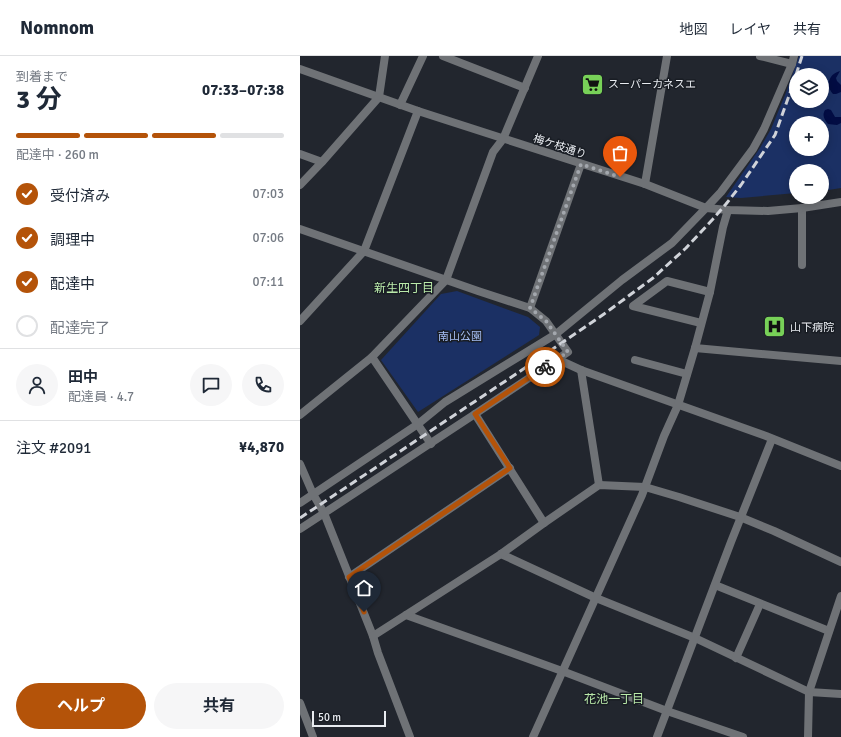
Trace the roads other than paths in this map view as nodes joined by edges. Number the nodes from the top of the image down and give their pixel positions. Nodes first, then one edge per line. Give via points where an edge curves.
1 (385, 56) edge
2 (423, 56) edge
3 (443, 56) edge
4 (538, 56) edge
5 (667, 56) edge
6 (760, 56) edge
7 (793, 60) edge
8 (300, 69) edge
9 (525, 88) junction
10 (379, 97) junction
11 (400, 105) junction
12 (418, 111) junction
13 (503, 139) junction
14 (300, 154) edge
15 (322, 162) junction
16 (581, 164) junction
17 (645, 184) junction
18 (300, 185) edge
19 (841, 202) edge
20 (706, 208) junction
21 (802, 208) junction
22 (728, 210) junction
23 (300, 228) edge
24 (364, 251) junction
25 (802, 265) dead end
26 (446, 280) junction
27 (710, 292) junction
28 (530, 308) junction
29 (300, 321) edge
30 (701, 323) junction
31 (556, 334) junction
32 (695, 348) junction
33 (372, 357) junction
34 (556, 359) junction
35 (635, 360) dead end
36 (841, 361) edge
37 (581, 370) junction
38 (687, 374) junction
39 (678, 405) junction
40 (475, 414) junction
41 (300, 415) edge
42 (418, 424) junction
43 (772, 439) junction
44 (431, 444) junction
45 (300, 464) edge
46 (841, 466) edge
47 (510, 468) junction
48 (599, 485) junction
49 (645, 487) junction
50 (313, 494) junction
51 (300, 503) edge
52 (324, 513) junction
53 (740, 518) junction
54 (544, 523) junction
55 (300, 529) edge
56 (501, 554) junction
57 (841, 562) edge
58 (349, 577) junction
59 (715, 585) junction
60 (841, 596) edge
61 (596, 598) junction
62 (760, 604) junction
63 (406, 615) junction
64 (829, 631) junction
65 (373, 636) junction
66 (695, 638) junction
67 (736, 658) junction
68 (562, 671) junction
69 (809, 692) junction
70 (841, 694) edge
71 (300, 703) edge
72 (667, 711) junction
73 (313, 737) edge
74 (410, 737) edge
75 (533, 737) edge
76 (657, 737) edge
77 (743, 737) edge
78 (808, 737) edge

1 - 10 street
2 - 11 street
3 - 9 street
4 - 9 street
5 - 17 street
6 - 7 street
7 - 20 street via 753,149
8 - 10 street, 梅ケ枝通り
9 - 13 street
10 - 11 street, 梅ケ枝通り
10 - 15 street
11 - 12 street, 梅ケ枝通り
12 - 13 street, 梅ケ枝通り
12 - 24 street
13 - 16 street, 梅ケ枝通り
13 - 26 street via 493,152
14 - 15 street
15 - 18 street
16 - 17 street, 梅ケ枝通り
16 - 28 street
17 - 20 street, 梅ケ枝通り
19 - 21 street, 梅ケ枝通り
20 - 22 street, 梅ケ枝通り
20 - 31 street via 672,243
21 - 22 street, 梅ケ枝通り via 768,211
21 - 25 street
22 - 27 street
23 - 24 street
24 - 26 street
24 - 29 street
26 - 28 street
26 - 33 street
27 - 30 street
27 - 30 street via 667,281 634,306
28 - 31 street via 546,321
30 - 32 street
31 - 34 street via 568,352
31 - 42 street via 445,402
32 - 36 street
32 - 38 street
33 - 41 street
33 - 42 street
34 - 37 street
34 - 40 street
35 - 38 street
37 - 39 street
37 - 48 street
38 - 39 street
39 - 43 street
39 - 49 street
40 - 44 street
40 - 47 street
42 - 44 street
42 - 50 street
43 - 46 street
43 - 53 street
44 - 52 street
45 - 50 street
47 - 54 street
47 - 58 street
48 - 49 street
48 - 54 street
49 - 53 street
49 - 61 street
50 - 51 street
50 - 52 street
52 - 55 street
52 - 58 street
53 - 57 street
53 - 59 street
54 - 56 street
56 - 61 street
56 - 63 street
58 - 65 street
59 - 62 street
59 - 66 street
60 - 64 street
61 - 66 street
61 - 68 street
62 - 64 street
62 - 67 street
63 - 65 street
63 - 68 street
64 - 69 street
65 - 74 street
66 - 67 street
66 - 72 street
67 - 69 street
68 - 72 street
68 - 75 street
69 - 70 street
69 - 78 street
71 - 73 street
72 - 76 street
72 - 77 street

